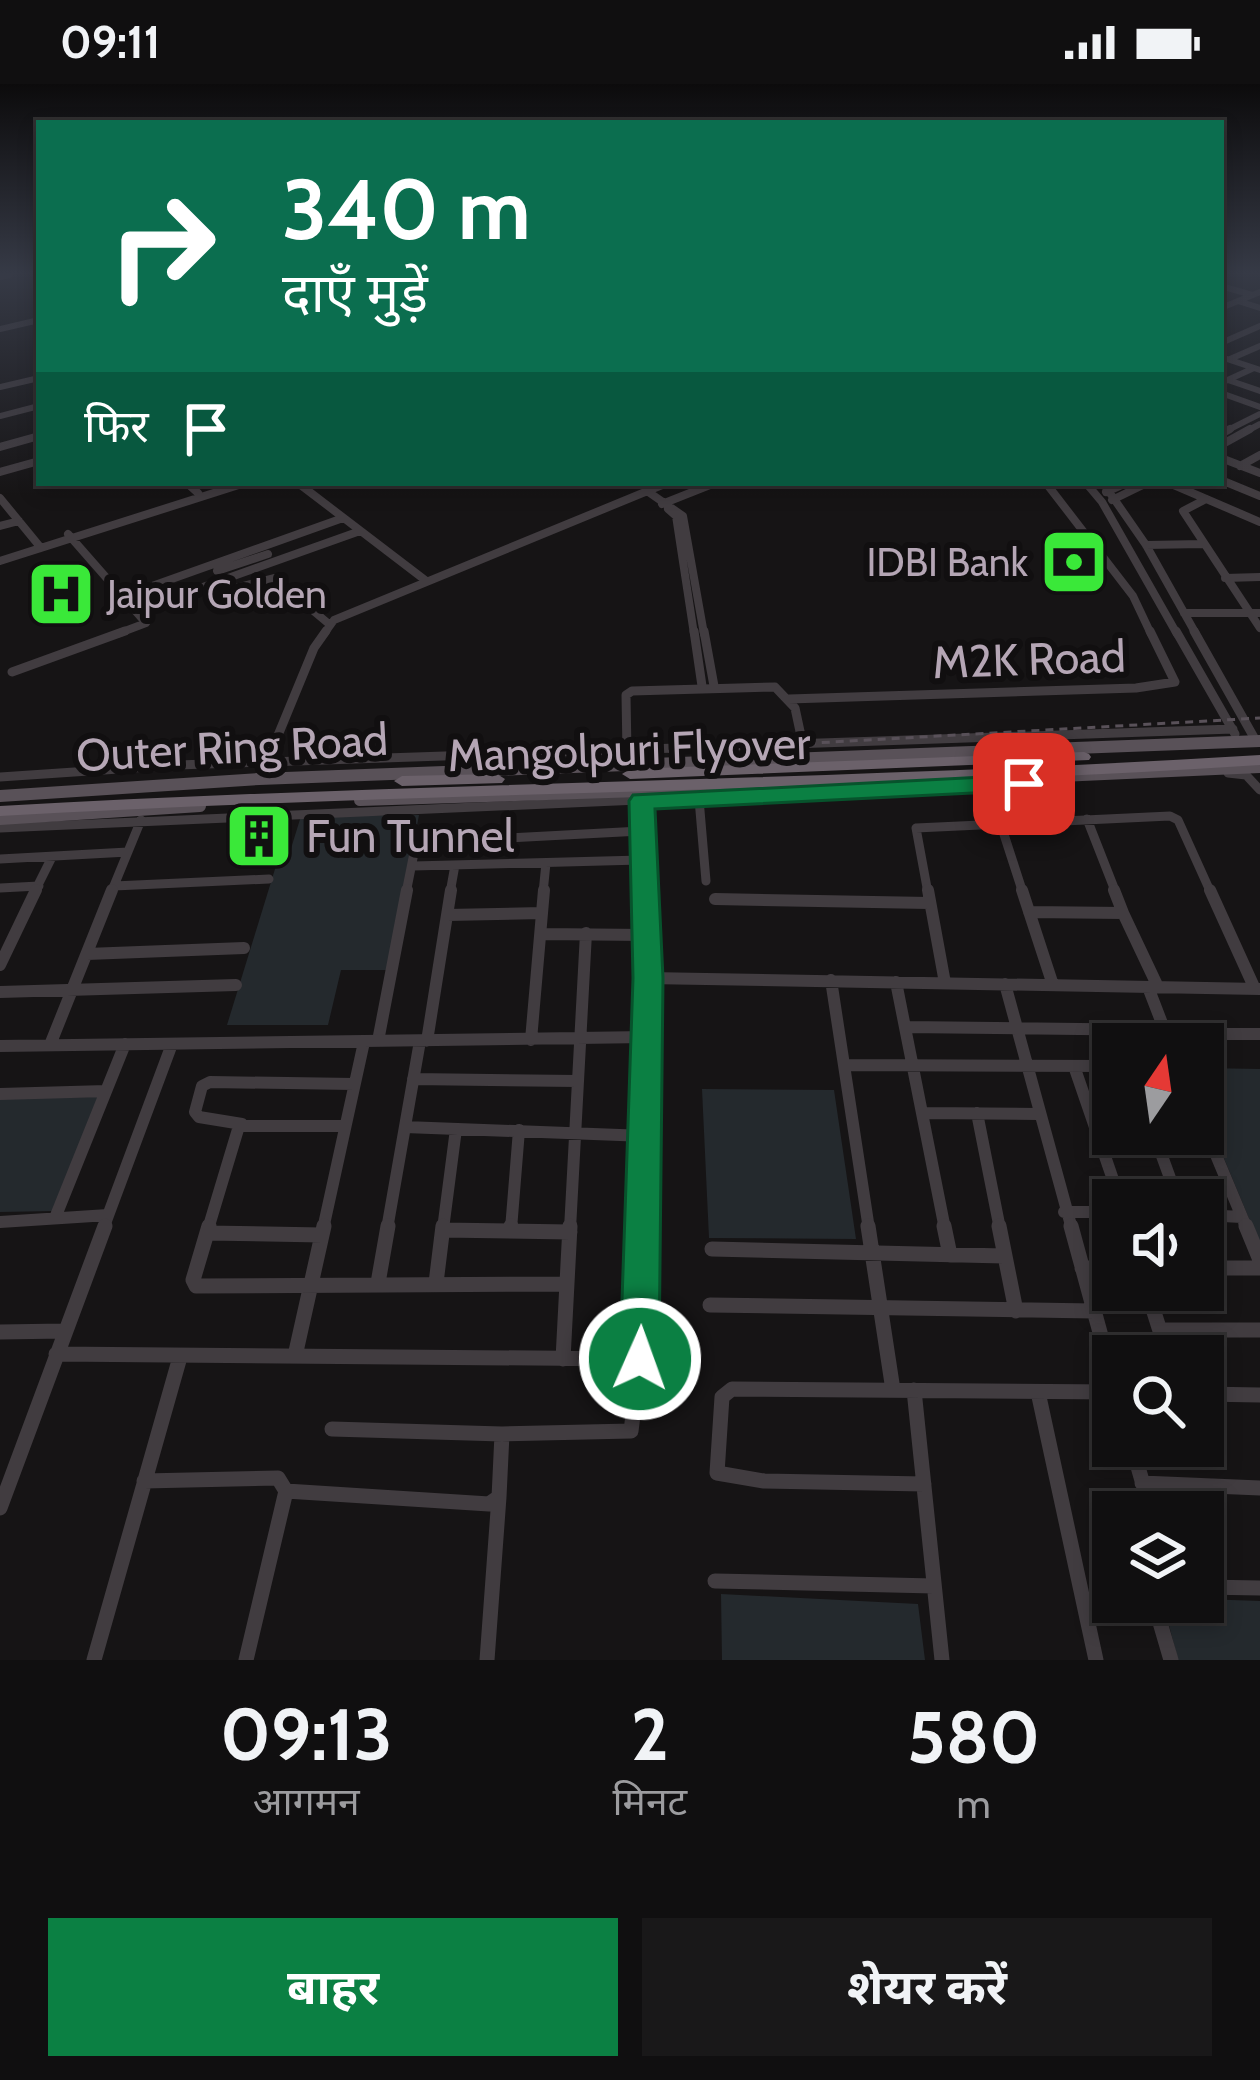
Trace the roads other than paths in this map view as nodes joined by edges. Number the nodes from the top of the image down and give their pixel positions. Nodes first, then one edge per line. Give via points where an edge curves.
1 (1225, 358) edge
2 (1257, 369) edge
3 (0, 376) edge
4 (36, 379) edge
5 (22, 382) junction
6 (1224, 382) edge
7 (4, 386) edge
8 (31, 390) dead end
9 (1260, 392) edge
10 (1224, 394) edge
11 (36, 407) edge
12 (1260, 411) edge
13 (0, 416) edge
14 (1224, 420) edge
15 (1260, 424) edge
16 (1238, 425) junction
17 (1224, 432) edge
18 (36, 437) edge
19 (1224, 443) edge
20 (0, 447) edge
21 (1260, 455) edge
22 (1224, 459) edge
23 (36, 462) edge
24 (1240, 466) junction
25 (0, 472) edge
26 (1260, 473) edge
27 (1224, 481) edge
28 (190, 486) edge
29 (220, 486) edge
30 (235, 486) edge
31 (302, 486) edge
32 (708, 486) edge
33 (1048, 486) edge
34 (1088, 486) edge
35 (1175, 486) edge
36 (652, 487) edge
37 (1111, 490) edge
38 (198, 493) junction
39 (1260, 496) edge
40 (1100, 498) junction
41 (1206, 499) junction
42 (1, 500) edge
43 (664, 504) junction
44 (343, 518) junction
45 (19, 521) junction
46 (1260, 522) edge
47 (0, 526) edge
48 (360, 531) junction
49 (71, 536) junction
50 (1203, 544) junction
51 (39, 545) junction
52 (1146, 545) junction
53 (268, 554) dead end
54 (0, 558) edge
55 (261, 566) junction
56 (1260, 577) edge
57 (274, 578) junction
58 (1226, 578) junction
59 (425, 580) junction
60 (208, 585) junction
61 (157, 592) junction
62 (127, 598) junction
63 (1139, 608) junction
64 (1167, 613) junction
65 (1184, 613) junction
66 (1255, 613) edge
67 (328, 625) junction
68 (1260, 628) edge
69 (1198, 668) junction
70 (1216, 668) junction
71 (12, 672) dead end
72 (708, 686) junction
73 (790, 702) junction
74 (1236, 735) junction
75 (802, 740) junction
76 (1259, 744) edge
77 (1043, 750) junction
78 (627, 753) junction
79 (808, 760) junction
80 (267, 762) junction
81 (1259, 768) edge
82 (1056, 776) junction
83 (0, 777) edge
84 (1260, 790) edge
85 (0, 798) edge
86 (699, 799) junction
87 (642, 801) junction
88 (0, 815) edge
89 (1087, 819) junction
90 (141, 820) junction
91 (1000, 822) junction
92 (0, 828) edge
93 (641, 831) junction
94 (128, 852) junction
95 (52, 857) junction
96 (0, 859) edge
97 (641, 860) junction
98 (546, 863) junction
99 (413, 866) junction
100 (455, 866) junction
101 (269, 879) dead end
102 (706, 881) dead end
103 (38, 886) junction
104 (114, 886) junction
105 (0, 888) edge
106 (715, 899) dead end
107 (929, 903) junction
108 (1029, 912) junction
109 (542, 913) junction
110 (1123, 913) junction
111 (447, 915) junction
112 (586, 933) junction
113 (541, 934) junction
114 (646, 935) junction
115 (244, 948) dead end
116 (87, 954) junction
117 (2, 958) edge
118 (648, 978) junction
119 (831, 980) junction
120 (896, 982) junction
121 (945, 982) junction
122 (1005, 984) junction
123 (236, 985) dead end
124 (1053, 985) junction
125 (1153, 987) junction
126 (1258, 989) edge
127 (72, 990) junction
128 (0, 992) edge
129 (1163, 1023) edge
130 (906, 1027) junction
131 (1016, 1028) junction
132 (1092, 1032) edge
133 (1260, 1034) edge
134 (1224, 1035) edge
135 (646, 1037) junction
136 (579, 1039) junction
137 (531, 1040) junction
138 (371, 1041) junction
139 (424, 1041) junction
140 (124, 1044) junction
141 (172, 1044) junction
142 (50, 1045) junction
143 (0, 1046) edge
144 (844, 1065) junction
145 (915, 1065) junction
146 (1026, 1066) junction
147 (1074, 1066) junction
148 (1092, 1066) edge
149 (413, 1079) junction
150 (577, 1081) junction
151 (354, 1084) junction
152 (106, 1090) junction
153 (0, 1094) edge
154 (923, 1113) junction
155 (977, 1113) junction
156 (1038, 1114) junction
157 (242, 1124) junction
158 (345, 1126) junction
159 (405, 1127) junction
160 (456, 1129) junction
161 (519, 1130) junction
162 (575, 1132) junction
163 (646, 1136) junction
164 (1216, 1155) edge
165 (1113, 1179) edge
166 (1064, 1212) junction
167 (1092, 1213) edge
168 (107, 1215) junction
169 (1224, 1216) edge
170 (1242, 1217) junction
171 (55, 1218) junction
172 (0, 1222) edge
173 (443, 1230) junction
174 (511, 1231) junction
175 (569, 1232) junction
176 (207, 1234) junction
177 (322, 1234) junction
178 (712, 1249) dead end
179 (870, 1251) junction
180 (950, 1255) junction
181 (1004, 1256) junction
182 (1260, 1264) edge
183 (1224, 1267) edge
184 (1082, 1268) junction
185 (1092, 1268) edge
186 (311, 1282) junction
187 (378, 1283) junction
188 (436, 1283) junction
189 (567, 1284) junction
190 (710, 1305) dead end
191 (879, 1306) junction
192 (1016, 1311) junction
193 (1154, 1311) edge
194 (1094, 1312) junction
195 (64, 1330) junction
196 (1160, 1330) junction
197 (1260, 1330) edge
198 (0, 1332) edge
199 (1100, 1335) edge
200 (1162, 1335) edge
201 (56, 1354) junction
202 (180, 1357) junction
203 (296, 1357) junction
204 (563, 1359) junction
205 (640, 1359) junction
206 (893, 1390) junction
207 (914, 1390) junction
208 (1038, 1392) junction
209 (1092, 1392) edge
210 (1224, 1394) edge
211 (1260, 1395) edge
212 (332, 1429) dead end
213 (502, 1434) junction
214 (1138, 1467) edge
215 (144, 1481) junction
216 (924, 1484) junction
217 (1142, 1484) junction
218 (1260, 1488) edge
219 (286, 1491) junction
220 (1144, 1491) edge
221 (499, 1497) junction
222 (0, 1508) edge
223 (715, 1581) dead end
224 (934, 1586) junction
225 (1224, 1587) edge
226 (1260, 1588) edge
227 (1160, 1623) edge
228 (94, 1660) edge
229 (246, 1660) edge
230 (487, 1660) edge
231 (942, 1660) edge
232 (1096, 1660) edge
233 (1171, 1660) edge

1 - 2 street
2 - 6 street
3 - 7 street
4 - 5 street
5 - 7 street
5 - 8 street
6 - 9 street
10 - 12 street
11 - 13 street
12 - 16 street
14 - 16 street
15 - 19 street
16 - 17 street
18 - 20 street
21 - 24 street
22 - 24 street
23 - 25 street
24 - 26 street
27 - 39 street
28 - 38 street
29 - 38 street
30 - 49 street
31 - 44 street
32 - 43 street
33 - 63 street, M2K Road
34 - 40 street
35 - 41 street
36 - 43 street
36 - 59 street
37 - 40 street
37 - 52 street
38 - 49 street
40 - 64 street
41 - 46 street
41 - 50 street via 1183,511
42 - 45 street
43 - 72 street via 676,516
44 - 48 street
44 - 62 street
45 - 47 street
45 - 51 street
48 - 55 street
48 - 59 street
49 - 51 street
49 - 62 street
50 - 52 street
50 - 58 street
51 - 54 street
52 - 65 street
53 - 61 street
55 - 57 street
55 - 60 street
56 - 58 street
57 - 60 street via 216,593
57 - 67 street
58 - 66 street
59 - 67 street
60 - 61 street via 175,597
61 - 62 street
62 - 71 street via 146,623
63 - 64 street
63 - 73 street, M2K Road via 1175,677 1169,685
64 - 69 street
65 - 66 street
65 - 70 street
66 - 68 street
67 - 80 street
69 - 70 street
69 - 74 street
70 - 76 street
72 - 73 street via 775,687
72 - 78 street via 628,692
73 - 75 street
74 - 75 street
74 - 76 main road, Outer Ring Road
74 - 77 main road, Outer Ring Road
75 - 78 street
75 - 79 street
76 - 85 highway, Mangolpuri Flyover
77 - 79 main road, Outer Ring Road
77 - 82 main road
78 - 80 street
79 - 85 main road, Outer Ring Road via 259,779
80 - 83 street
81 - 82 main road, Outer Ring Road
81 - 88 highway, Mangolpuri Flyover via 232,796
82 - 88 main road, Outer Ring Road
84 - 86 street via 1237,773
86 - 87 street
86 - 102 street
87 - 90 street
87 - 93 street
89 - 91 street
89 - 110 street
89 - 126 street via 1176,817
90 - 92 street
90 - 94 street
91 - 107 street via 916,828
91 - 108 street
93 - 97 street
93 - 99 street via 425,839 416,843
94 - 95 street
94 - 104 street
95 - 96 street
95 - 103 street
97 - 98 street
97 - 114 street
98 - 100 street
98 - 109 street
99 - 100 street
99 - 138 street
100 - 111 street
101 - 104 street
103 - 105 street
103 - 117 street
104 - 116 street
106 - 107 street
107 - 121 street
108 - 110 street
108 - 124 street
109 - 111 street
109 - 113 street
110 - 125 street
111 - 139 street
112 - 113 street
112 - 114 street
112 - 136 street
113 - 137 street
114 - 118 street
115 - 116 street
116 - 127 street
118 - 119 street
118 - 135 street
119 - 120 street
119 - 144 street
120 - 121 street
120 - 130 street
121 - 122 street
122 - 124 street
122 - 131 street
123 - 127 street
124 - 125 street
125 - 126 street
125 - 129 street
127 - 128 street
127 - 142 street
130 - 131 street
130 - 145 street
131 - 132 street
131 - 146 street
133 - 134 street
135 - 136 street
135 - 163 street
136 - 137 street
136 - 150 street
137 - 139 street
138 - 139 street
138 - 141 street
138 - 151 street
139 - 149 street
140 - 141 street
140 - 142 street
140 - 152 street
141 - 168 street
142 - 143 street
144 - 145 street
144 - 179 street
145 - 146 street
145 - 154 street
146 - 147 street
146 - 156 street
147 - 148 street
147 - 165 street
149 - 150 street
149 - 159 street
150 - 162 street
151 - 157 street via 202,1086 200,1118
151 - 158 street
152 - 153 street
152 - 171 street
154 - 155 street
154 - 180 street
155 - 156 street
155 - 181 street
156 - 166 street
157 - 158 street
157 - 176 street
158 - 177 street
159 - 160 street
159 - 187 street
160 - 161 street
160 - 173 street
161 - 162 street
161 - 174 street
162 - 163 street
162 - 175 street
163 - 205 street
164 - 170 street
166 - 167 street
166 - 184 street
168 - 171 street
168 - 195 street
169 - 170 street
170 - 182 street
171 - 172 street
173 - 174 street
173 - 188 street
174 - 175 street
175 - 189 street
176 - 177 street
176 - 186 street via 196,1286
177 - 186 street
178 - 179 street
179 - 180 street
179 - 191 street
180 - 181 street
181 - 192 street
182 - 183 street
184 - 185 street
184 - 194 street
186 - 187 street
186 - 203 street
187 - 188 street
188 - 189 street
189 - 204 street
190 - 191 street
191 - 192 street
191 - 206 street
192 - 194 street
193 - 196 street
194 - 199 street
195 - 198 street
195 - 201 street
196 - 197 street
196 - 200 street
201 - 202 street
201 - 222 street
202 - 203 street
202 - 215 street
203 - 204 street
204 - 205 street
205 - 213 street via 632,1431
206 - 207 street
206 - 216 street via 726,1391 717,1473
207 - 208 street
207 - 216 street
208 - 209 street
208 - 232 street
210 - 211 street
212 - 213 street
213 - 221 street
214 - 217 street
215 - 219 street via 278,1478
215 - 228 street
216 - 224 street
217 - 218 street
217 - 220 street
219 - 221 street via 489,1504
219 - 229 street
221 - 230 street
223 - 224 street
224 - 231 street
225 - 226 street
227 - 233 street

